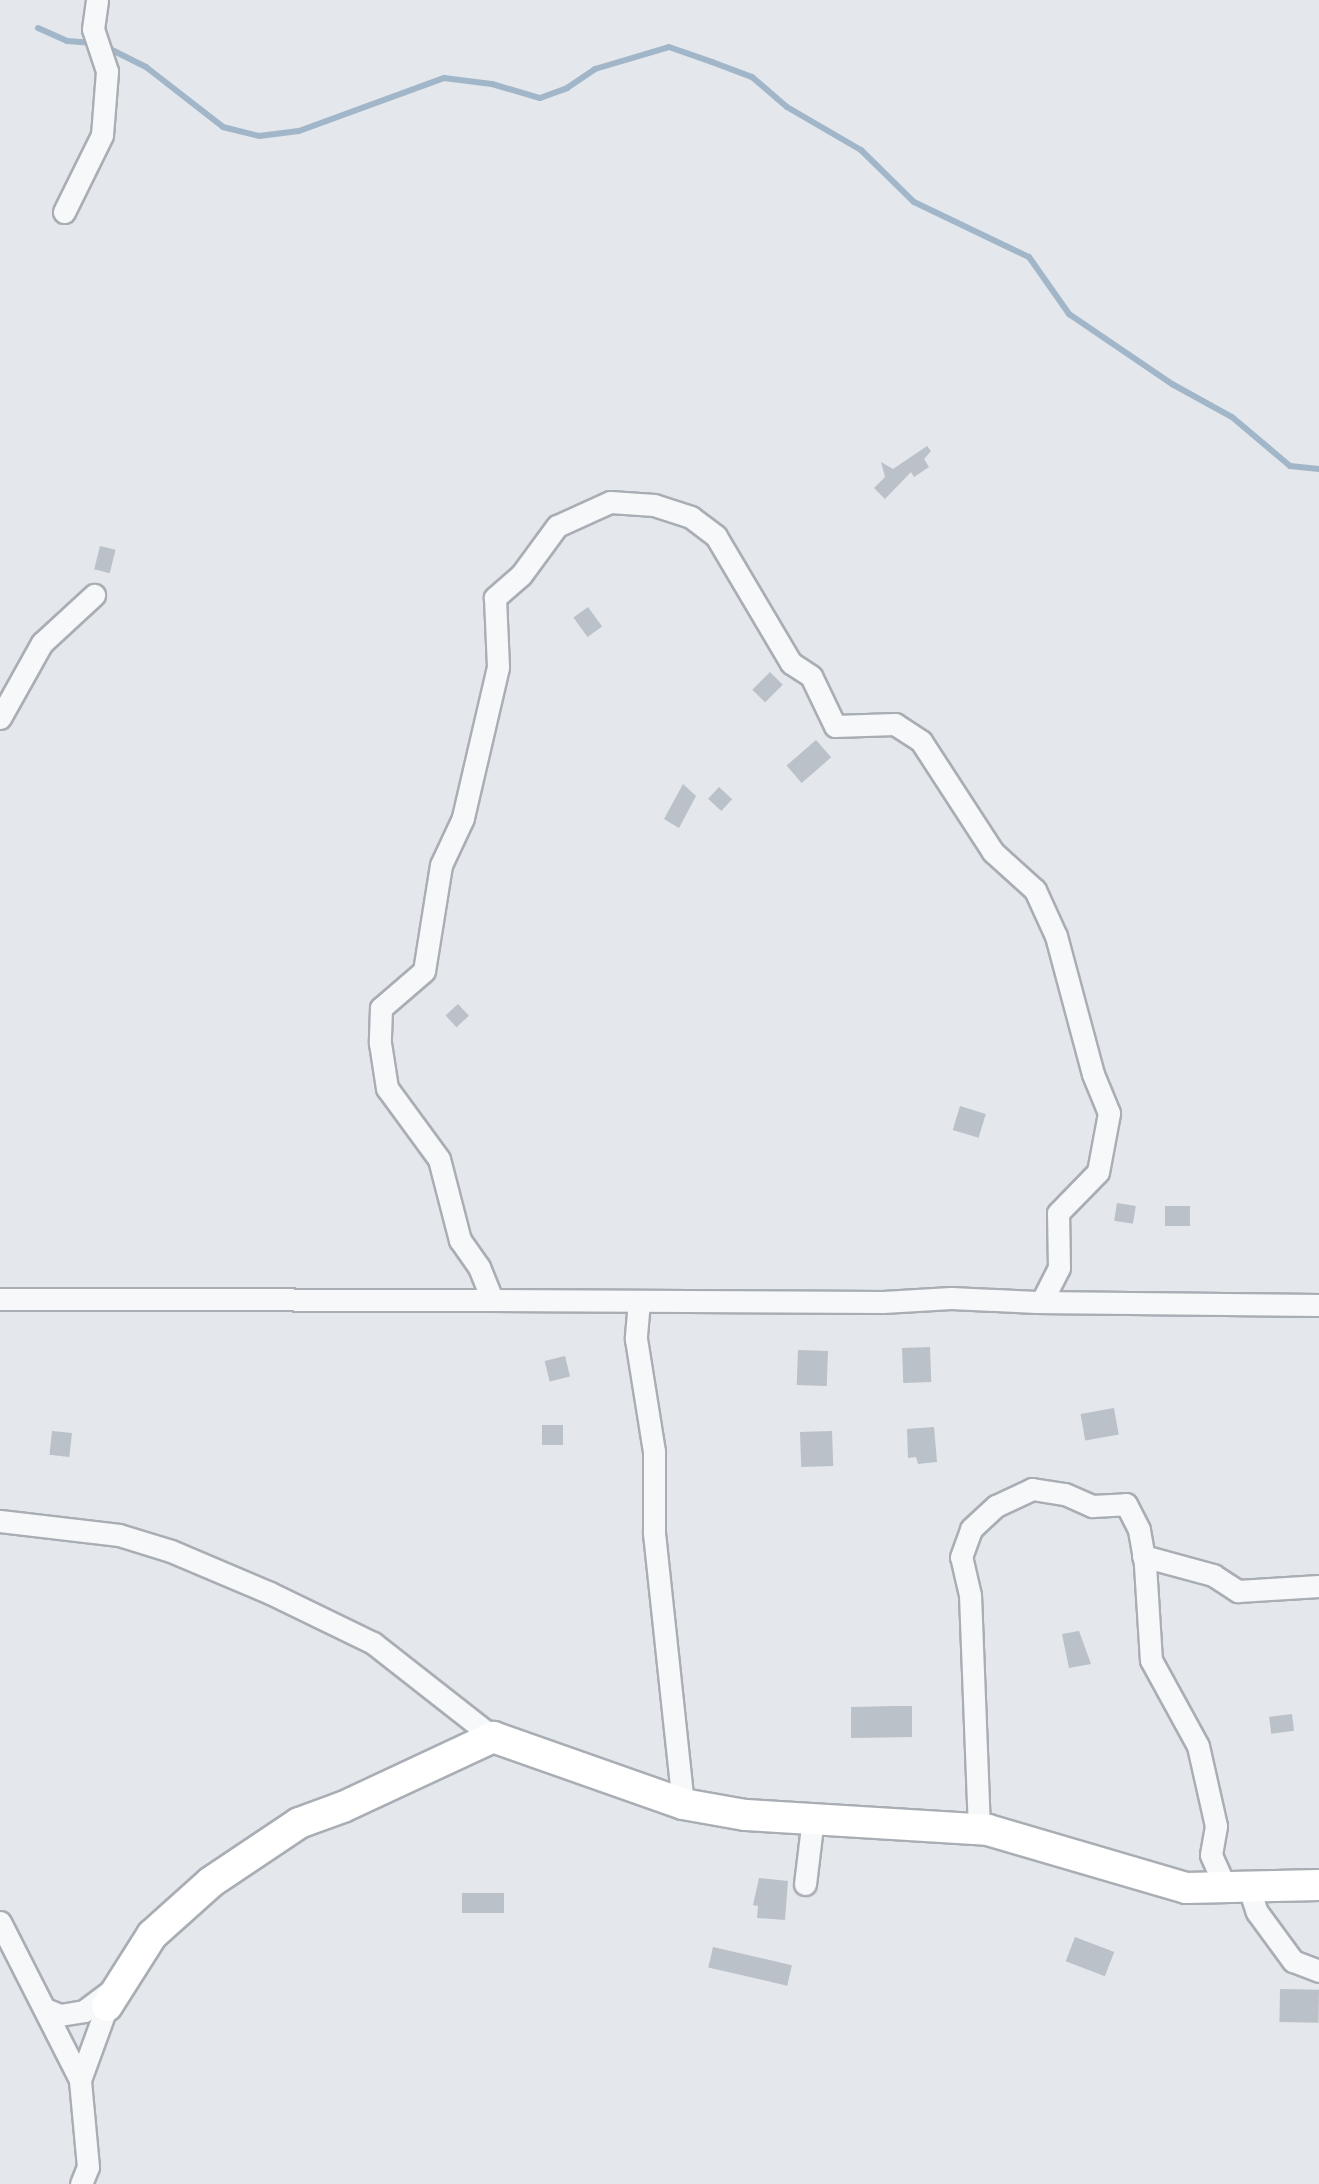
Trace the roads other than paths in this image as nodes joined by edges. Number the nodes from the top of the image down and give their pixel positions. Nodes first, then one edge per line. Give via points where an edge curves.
1 (97, 0) edge
2 (64, 212) dead end
3 (94, 595) dead end
4 (0, 718) edge
5 (0, 1299) edge
6 (492, 1300) junction
7 (639, 1301) junction
8 (1042, 1301) junction
9 (1319, 1306) edge
10 (0, 1521) edge
11 (1143, 1556) junction
12 (1319, 1586) edge
13 (493, 1737) junction
14 (683, 1804) junction
15 (813, 1818) junction
16 (979, 1829) junction
17 (805, 1884) dead end
18 (1319, 1885) edge
19 (1237, 1886) junction
20 (0, 1922) edge
21 (1319, 1971) edge
22 (115, 1994) junction
23 (45, 2009) junction
24 (80, 2080) junction
25 (81, 2184) edge

1 - 2 street via 93,29 107,71 102,135
3 - 4 street via 41,643
5 - 6 street
6 - 7 street
6 - 8 street via 479,1267 460,1240 439,1159 387,1088 380,1043 381,1008 424,971 441,865 463,818 496,679 495,598 521,575 557,526 610,502 654,505 691,517 716,536 792,663 811,676 835,726 895,724 921,741 993,852 1035,890 1056,936 1093,1074 1109,1113 1098,1172 1058,1213 1059,1268
7 - 8 street
7 - 14 street via 636,1339 654,1451 654,1533
8 - 9 street
10 - 13 street via 119,1535 171,1551 270,1593 373,1643
11 - 12 street via 1213,1576 1238,1591
11 - 16 street via 1139,1530 1126,1504 1092,1506 1065,1494 1032,1489 996,1506 971,1529 961,1557 970,1595
11 - 19 street via 1152,1660 1198,1746 1216,1826 1211,1855
13 - 14 street
13 - 22 street via 299,1823 211,1882 152,1935
14 - 15 street via 745,1815
15 - 16 street
15 - 17 street
16 - 19 street via 1073,1852 1186,1888
18 - 19 street
19 - 21 street via 1293,1961
20 - 23 street
22 - 23 street via 84,2011 60,2015
22 - 24 street
23 - 24 street
24 - 25 street via 88,2167

